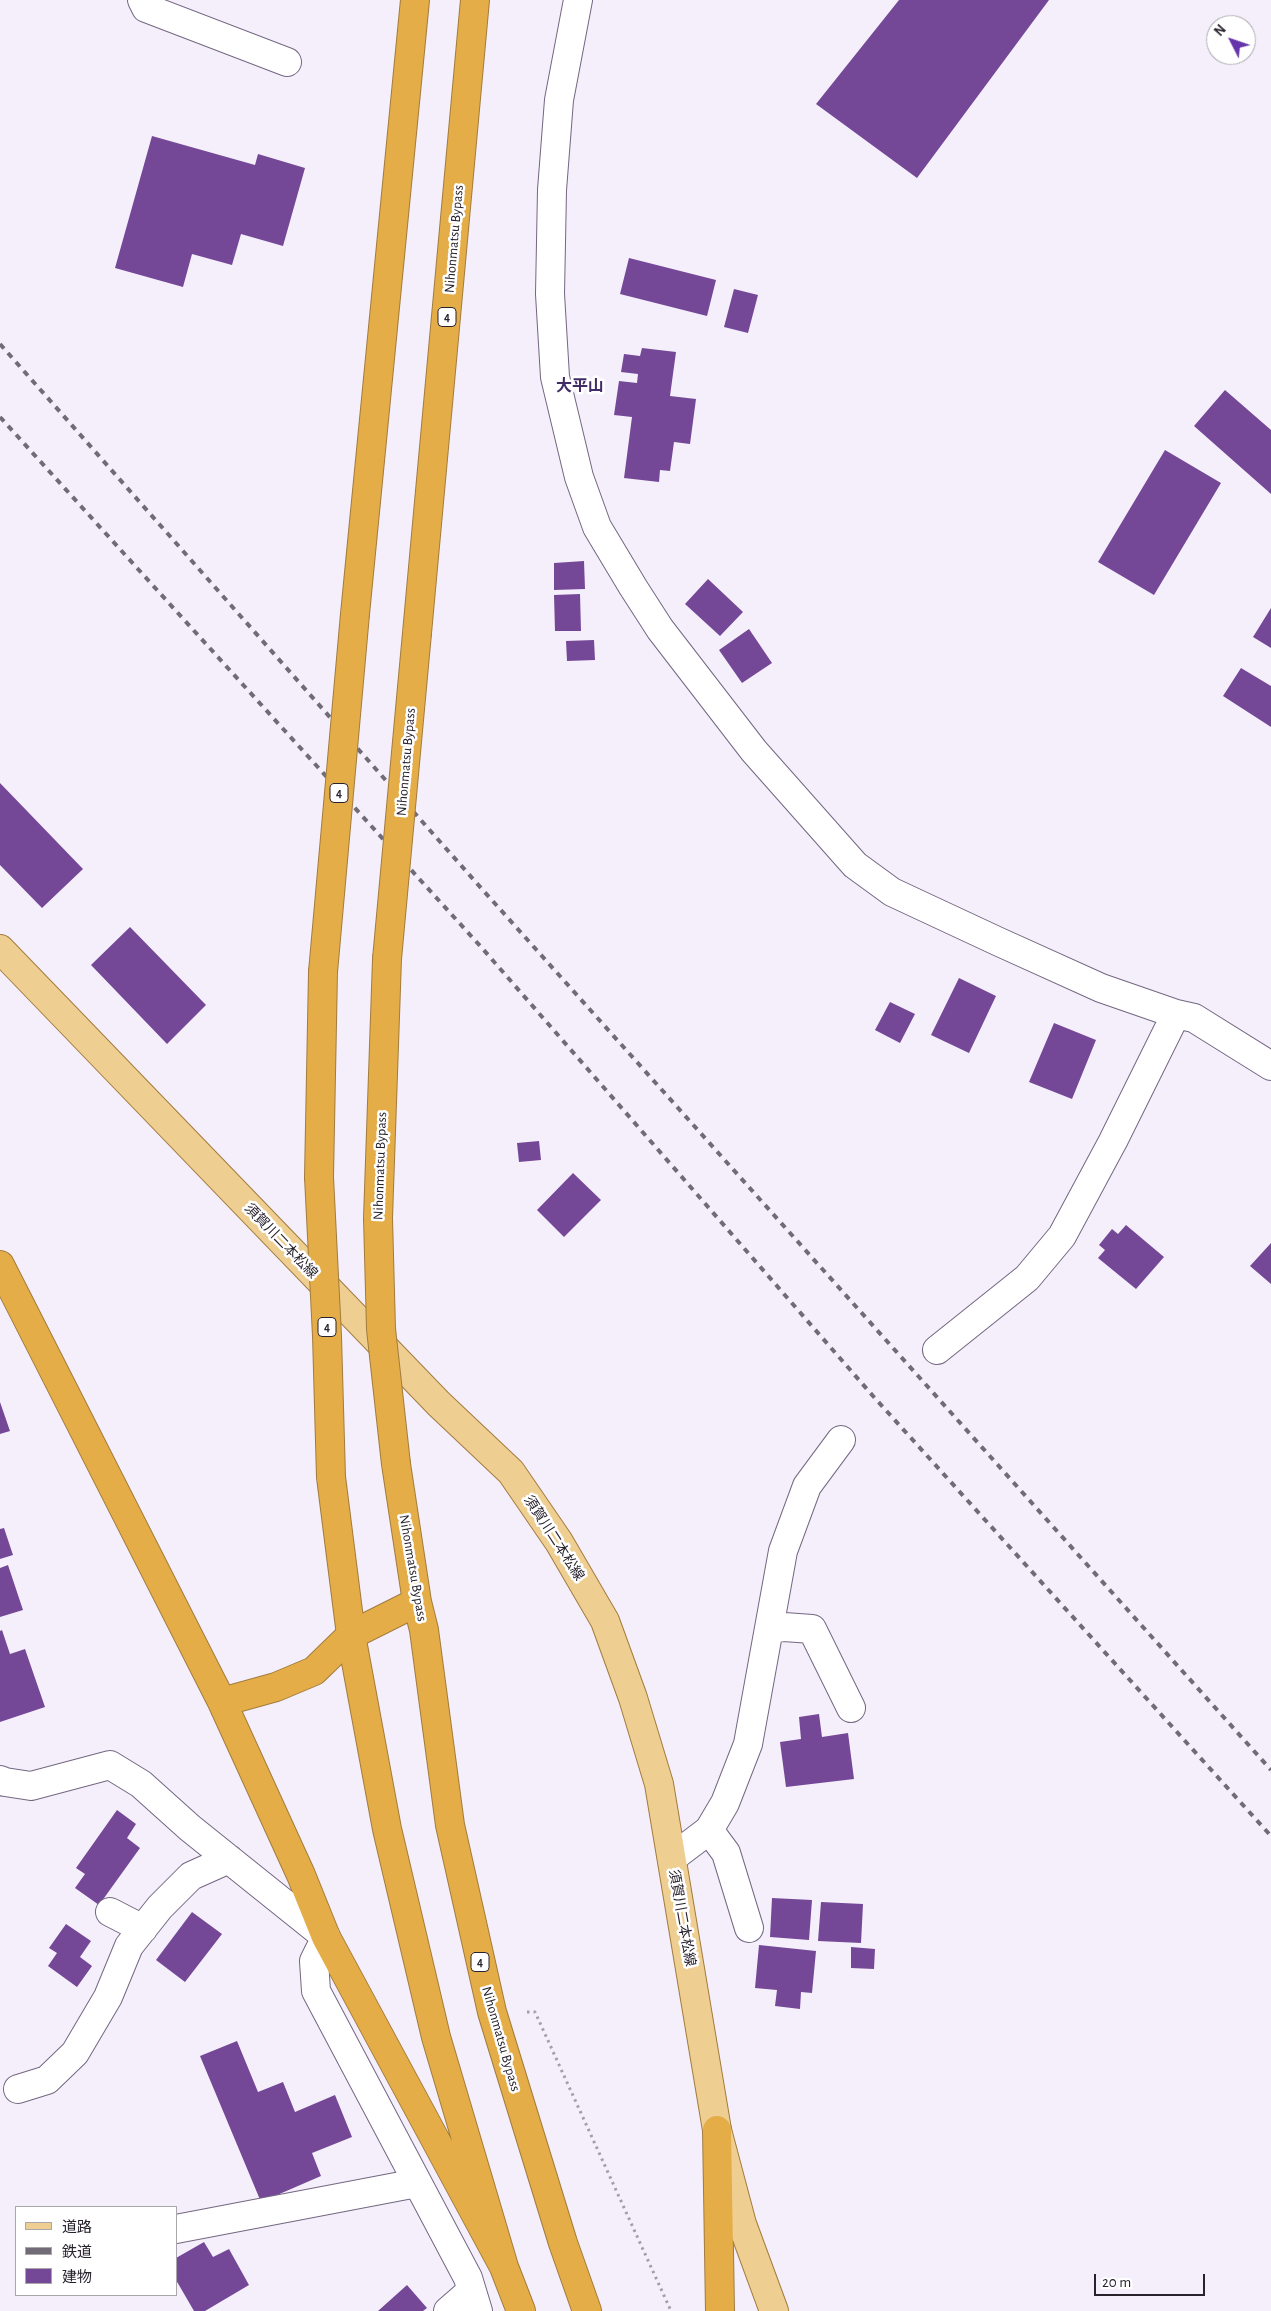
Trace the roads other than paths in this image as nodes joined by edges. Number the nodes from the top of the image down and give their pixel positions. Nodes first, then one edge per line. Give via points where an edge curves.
1 (142, 0) edge
2 (415, 0) edge
3 (475, 0) edge
4 (578, 0) edge
5 (287, 62) dead end
6 (0, 949) edge
7 (1176, 1014) junction
8 (1271, 1066) edge
9 (0, 1265) edge
10 (937, 1350) dead end
11 (841, 1440) dead end
12 (417, 1602) junction
13 (769, 1629) junction
14 (351, 1635) junction
15 (222, 1702) junction
16 (850, 1708) dead end
17 (0, 1780) edge
18 (709, 1830) junction
19 (672, 1858) junction
20 (229, 1859) junction
21 (110, 1912) dead end
22 (749, 1928) dead end
23 (143, 1930) junction
24 (326, 1937) junction
25 (18, 2089) dead end
26 (717, 2130) junction
27 (417, 2183) junction
28 (178, 2229) edge
29 (504, 2267) junction
30 (475, 2301) edge
31 (448, 2311) edge
32 (521, 2311) edge
33 (587, 2311) edge
34 (720, 2311) edge
35 (774, 2311) edge

1 - 5 street via 146,8
2 - 14 highway, 4, bridge via 323,972 319,1178 331,1477
3 - 12 highway, Nihonmatsu Bypass / 4, bridge via 387,960 378,1218 381,1329 396,1464
4 - 7 street via 559,100 552,190 550,294 556,377 579,477 597,527 660,629 754,751 855,865 892,892 997,941 1101,988
6 - 19 main road, 須賀川二本松線 via 439,1404 511,1472 559,1542 605,1622 633,1698 659,1784
7 - 8 street via 1194,1018
7 - 10 street via 1062,1236 1027,1278
9 - 15 highway
11 - 13 street via 807,1486 783,1551
12 - 14 highway
12 - 33 highway, Nihonmatsu Bypass / 4 via 424,1630 450,1825 492,2012
13 - 16 street via 812,1628
13 - 18 street via 748,1744 725,1803
14 - 15 highway via 314,1671 276,1687
14 - 29 highway, 4 via 387,1829 436,2037
15 - 24 highway
17 - 20 street via 31,1786 110,1765 141,1784
18 - 19 street
18 - 22 street via 726,1853
19 - 26 main road, 須賀川二本松線
20 - 23 street via 191,1876 160,1907
20 - 24 street
21 - 23 street
23 - 25 street via 129,1946 108,1997 75,2053 47,2080
24 - 27 street via 314,1961 316,1991
24 - 29 highway
26 - 34 highway
26 - 35 main road, 須賀川二本松線 via 742,2224
27 - 28 street
27 - 30 street via 468,2278
29 - 32 highway, 4
30 - 31 street

